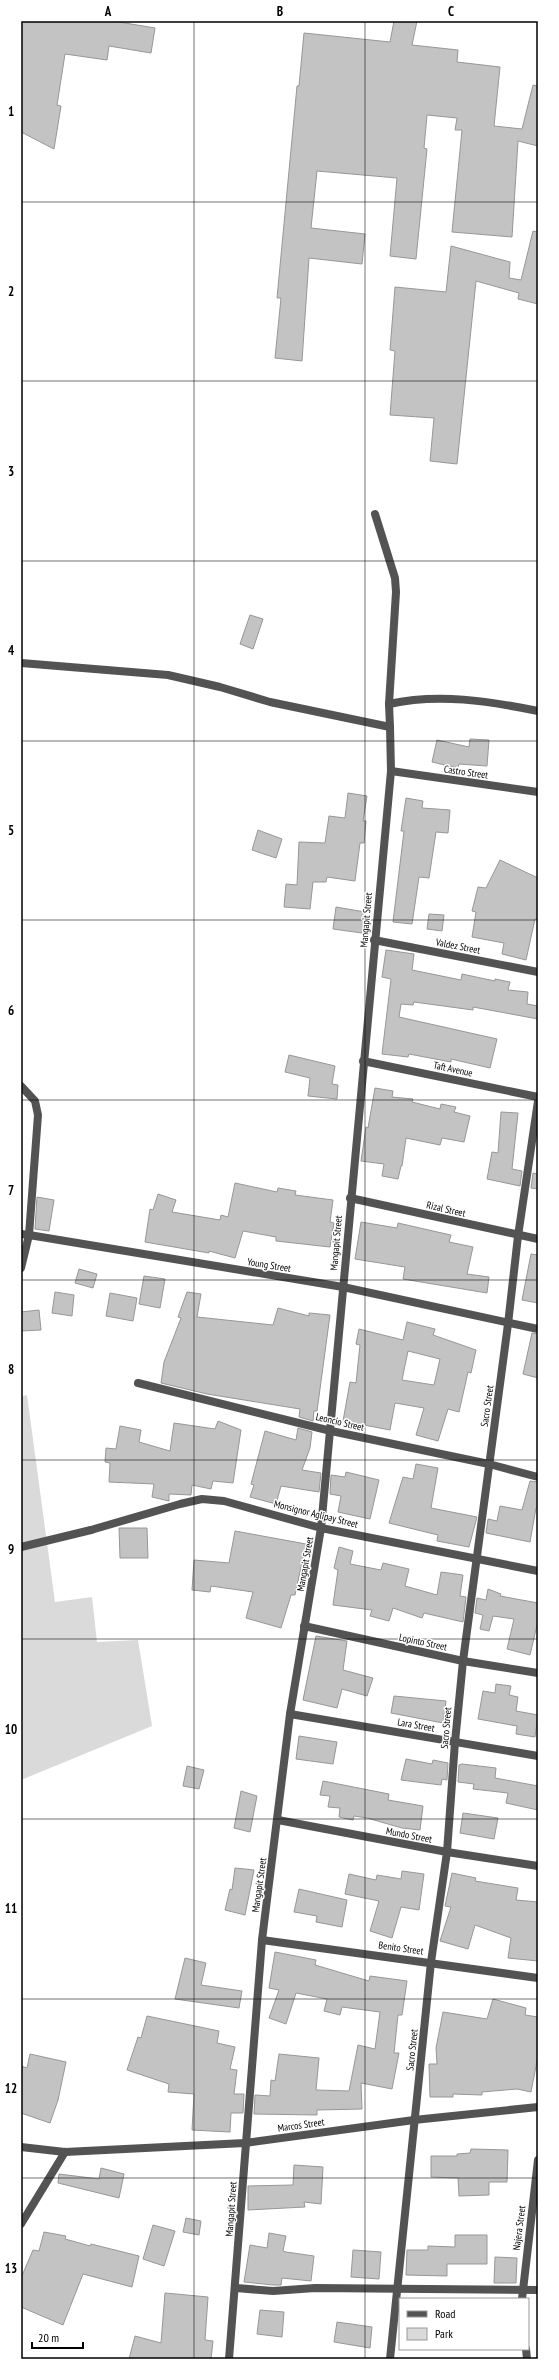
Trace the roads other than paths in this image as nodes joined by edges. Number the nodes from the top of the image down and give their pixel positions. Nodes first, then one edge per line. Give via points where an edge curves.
1 (375, 514) dead end
2 (21, 663) edge
3 (388, 704) junction
4 (538, 711) edge
5 (390, 727) junction
6 (390, 771) junction
7 (538, 792) edge
8 (374, 940) junction
9 (538, 972) edge
10 (363, 1061) junction
11 (21, 1086) edge
12 (538, 1097) edge
13 (538, 1101) edge
14 (350, 1198) junction
15 (25, 1235) edge
16 (518, 1236) junction
17 (538, 1239) edge
18 (21, 1268) edge
19 (342, 1287) junction
20 (508, 1324) junction
21 (538, 1329) edge
22 (138, 1383) dead end
23 (331, 1431) junction
24 (489, 1464) junction
25 (538, 1477) edge
26 (321, 1528) junction
27 (21, 1547) edge
28 (477, 1558) junction
29 (538, 1571) edge
30 (304, 1626) junction
31 (463, 1661) junction
32 (538, 1673) edge
33 (290, 1714) junction
34 (455, 1742) junction
35 (538, 1756) edge
36 (278, 1820) junction
37 (447, 1852) junction
38 (538, 1866) edge
39 (262, 1940) junction
40 (431, 1962) junction
41 (538, 1978) edge
42 (538, 2107) edge
43 (414, 2120) junction
44 (245, 2143) junction
45 (21, 2147) edge
46 (65, 2152) junction
47 (538, 2160) edge
48 (21, 2224) edge
49 (236, 2288) junction
50 (397, 2289) junction
51 (522, 2290) junction
52 (538, 2290) edge
53 (522, 2298) edge
54 (230, 2359) edge
55 (390, 2359) edge

1 - 3 street, Mangapit Street via 396,585 394,648
2 - 5 street via 168,675 270,702
3 - 4 street via 412,699 441,698
3 - 5 street, Mangapit Street
5 - 6 street, Mangapit Street
6 - 7 street, Castro Street
6 - 8 street, Mangapit Street
8 - 9 street, Valdez Street
8 - 10 street, Mangapit Street
10 - 12 street, Taft Avenue
10 - 14 street, Mangapit Street
11 - 15 street via 35,1101 38,1114
13 - 16 street, Sacro Street
14 - 16 street, Rizal Street
14 - 19 street, Mangapit Street
15 - 18 street
15 - 19 street, Young Street
16 - 17 street, Rizal Street
16 - 20 street, Sacro Street
19 - 20 street, Young Street
19 - 23 street, Mangapit Street
20 - 21 street, Young Street
20 - 24 street, Sacro Street
22 - 23 street, Leoncio Street
23 - 24 street, Leoncio Street
23 - 26 street, Mangapit Street
24 - 25 street, Leoncio Street
24 - 28 street, Sacro Street
26 - 27 street, Monsignor Aglipay Street via 224,1501 202,1499
26 - 28 street, Monsignor Aglipay Street
26 - 30 street, Mangapit Street
28 - 29 street, Monsignor Aglipay Street
28 - 31 street, Sacro Street
30 - 31 street, Lopinto Street
30 - 33 street, Mangapit Street
31 - 32 street, Lopinto Street
31 - 34 street, Sacro Street
33 - 34 street, Lara Street
33 - 36 street, Mangapit Street
34 - 35 street, Lara Street
34 - 37 street, Sacro Street
36 - 37 street, Mundo Street
36 - 39 street, Mangapit Street
37 - 38 street, Mundo Street
37 - 40 street, Sacro Street
39 - 40 street, Benito Street
39 - 44 street, Mangapit Street
40 - 41 street, Benito Street
40 - 43 street, Sacro Street
42 - 43 street, Marcos Street
43 - 44 street, Marcos Street
43 - 50 street, Sacro Street
44 - 46 street, Marcos Street
44 - 49 street, Mangapit Street
45 - 46 street, Marcos Street
46 - 48 street
47 - 51 street, Najera Street
49 - 50 street via 273,2291 315,2288
49 - 54 street, Mangapit Street
50 - 51 street
50 - 55 street, Sacro Street
51 - 52 street
51 - 53 street, Najera Street

